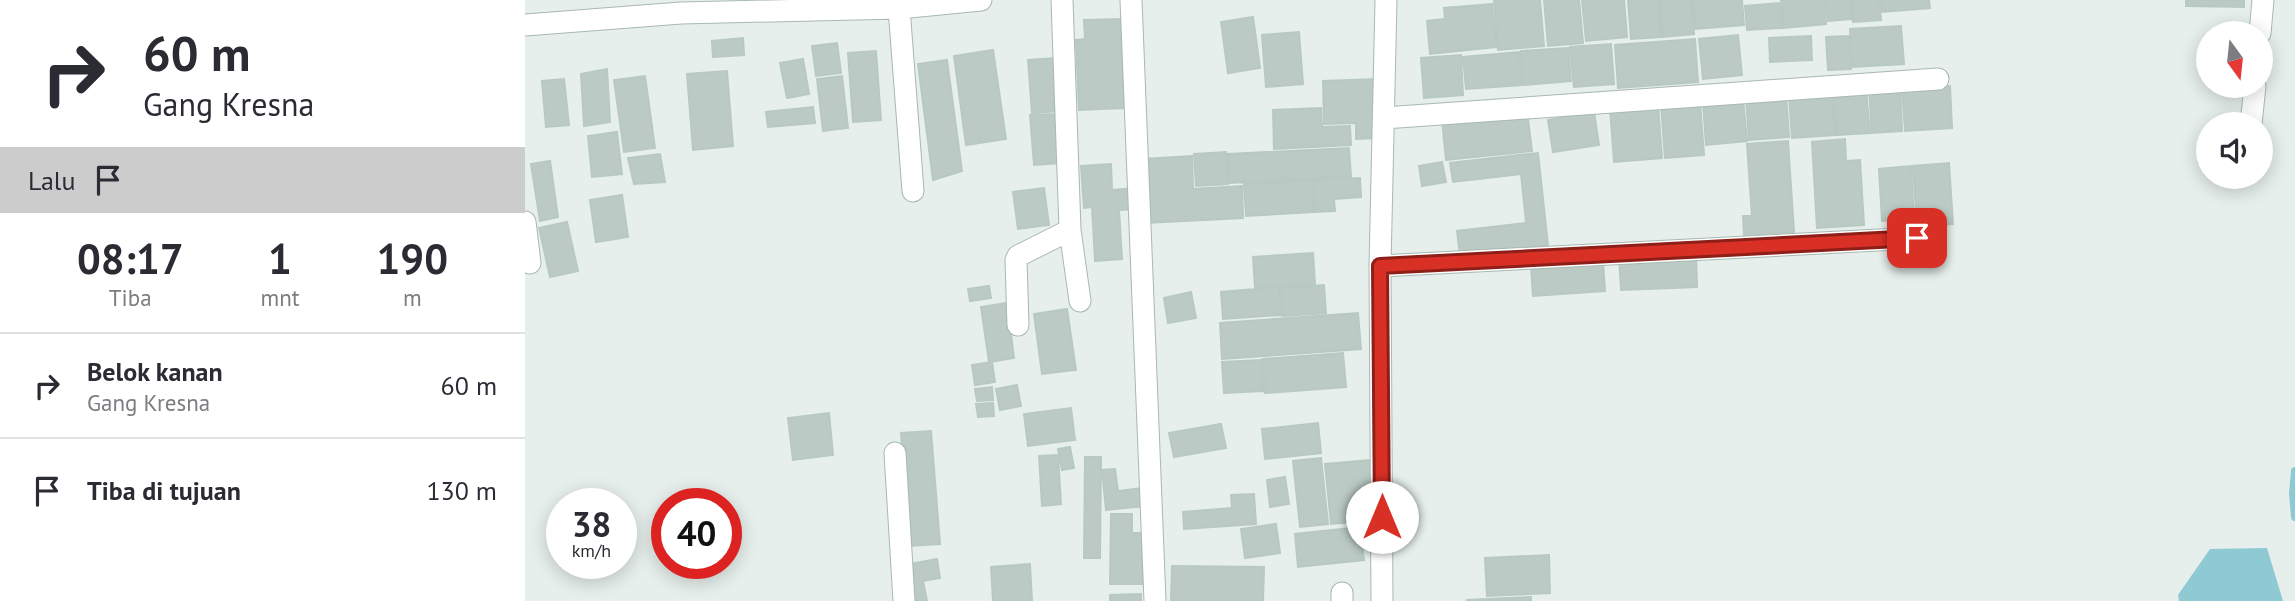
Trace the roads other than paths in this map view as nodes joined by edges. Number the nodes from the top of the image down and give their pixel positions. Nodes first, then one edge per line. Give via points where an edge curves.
1 (981, 0) edge
2 (1062, 0) edge
3 (1131, 0) edge
4 (1386, 0) edge
5 (2263, 0) edge
6 (680, 7) edge
7 (899, 8) junction
8 (2261, 21) edge
9 (525, 24) edge
10 (1938, 79) dead end
11 (1384, 118) junction
12 (913, 191) dead end
13 (525, 222) edge
14 (1070, 230) junction
15 (1917, 238) dead end
16 (530, 263) dead end
17 (1380, 266) junction
18 (1080, 301) dead end
19 (1019, 325) dead end
20 (895, 453) dead end
21 (904, 601) edge
22 (1156, 601) edge
23 (1383, 601) edge

1 - 7 street
2 - 14 street
3 - 22 street
4 - 11 street
5 - 8 street
6 - 7 street
6 - 9 street
7 - 12 street
10 - 11 street
11 - 17 street
13 - 16 street
14 - 18 street
14 - 19 street via 1018,256
15 - 17 street
17 - 23 street
20 - 21 street

